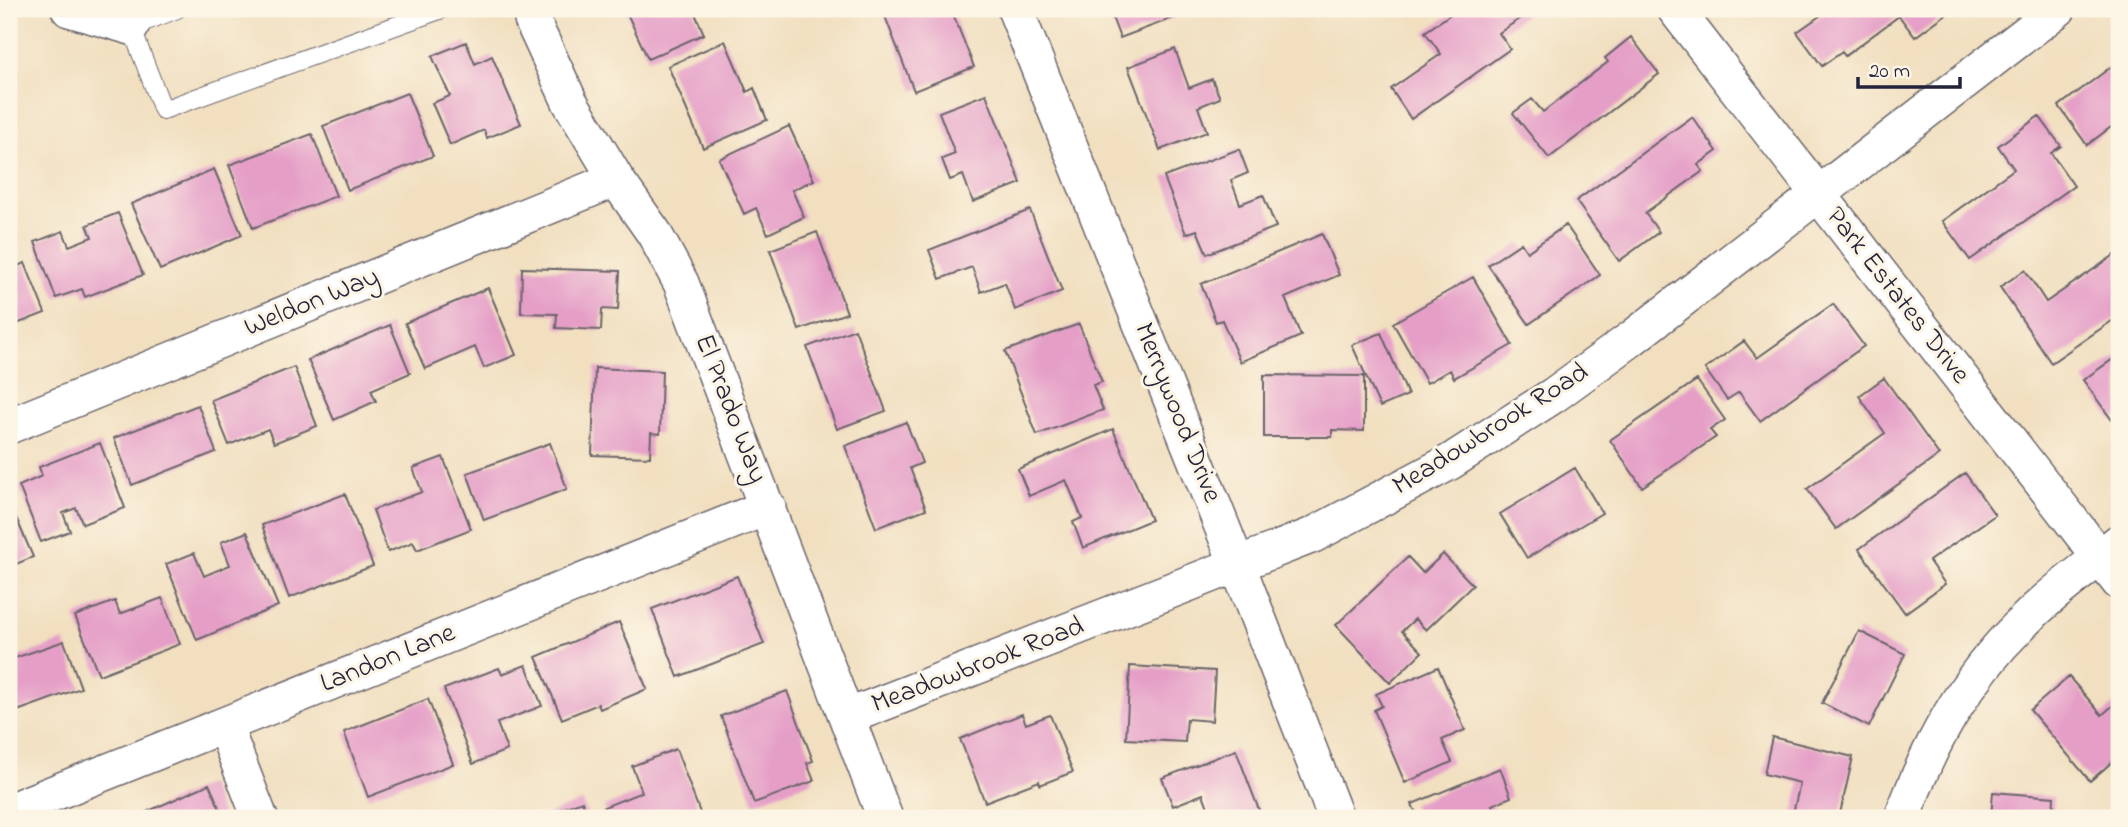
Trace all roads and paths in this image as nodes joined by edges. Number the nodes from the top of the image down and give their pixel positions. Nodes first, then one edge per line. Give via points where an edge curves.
1 (69, 9) edge
2 (177, 9) edge
3 (442, 9) edge
4 (1015, 9) edge
5 (1675, 9) edge
6 (2058, 9) edge
7 (532, 20) dead end
8 (131, 27) junction
9 (616, 179) junction
10 (1818, 194) junction
11 (9, 426) edge
12 (768, 507) junction
13 (2113, 561) edge
14 (1237, 564) junction
15 (847, 717) junction
16 (224, 724) junction
17 (9, 811) edge
18 (260, 818) edge
19 (885, 818) edge
20 (1336, 818) edge
21 (1902, 818) edge

1 - 8 street
2 - 8 lane
3 - 8 lane via 163,110
4 - 14 street, Merrywood Drive
5 - 10 street, Park Estates Drive
6 - 10 street, Meadowbrook Road
7 - 9 street, El Prado Way via 570,102
9 - 11 street, Weldon Way
9 - 12 street, El Prado Way via 654,233 681,283
10 - 13 street, Park Estates Drive
10 - 14 street, Meadowbrook Road via 1609,355 1473,447 1313,535
12 - 15 street, El Prado Way
12 - 16 street, Landon Lane
13 - 21 street via 2021,624 1971,682 1920,770
14 - 15 street, Meadowbrook Road
14 - 20 street, Merrywood Drive
15 - 19 street, El Prado Way
16 - 17 street, Landon Lane
16 - 18 street

